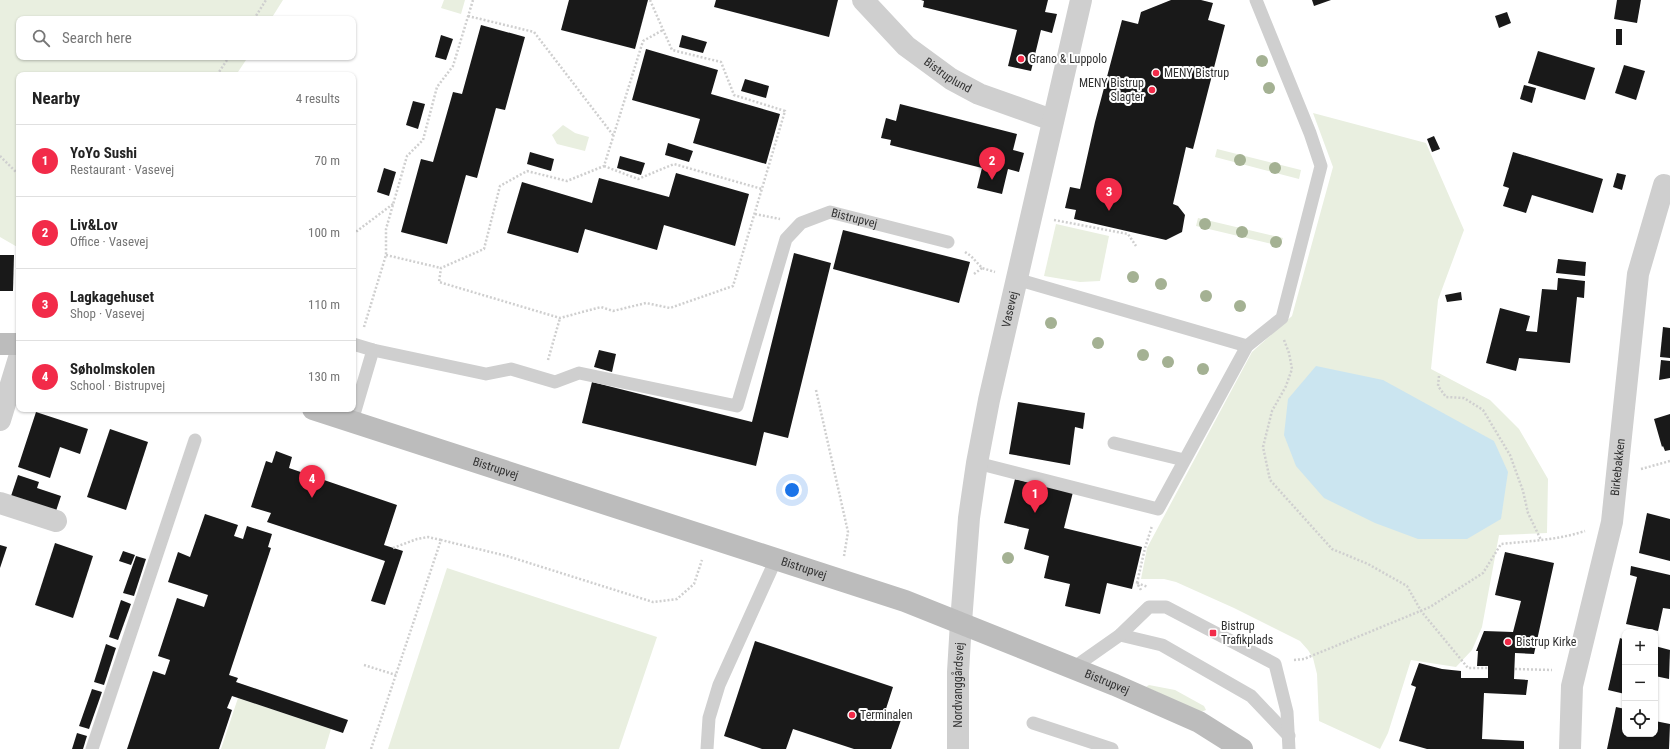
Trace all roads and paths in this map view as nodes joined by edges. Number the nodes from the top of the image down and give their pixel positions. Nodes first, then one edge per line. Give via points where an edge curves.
1 (266, 0) edge
2 (473, 0) edge
3 (650, 0) edge
4 (863, 0) edge
5 (1081, 0) edge
6 (1256, 0) edge
7 (256, 16) edge
8 (468, 16) junction
9 (663, 30) junction
10 (227, 60) edge
11 (219, 72) edge
12 (1052, 120) junction
13 (613, 135) junction
14 (0, 156) edge
15 (604, 166) junction
16 (16, 172) edge
17 (1664, 185) dead end
18 (762, 189) junction
19 (393, 204) junction
20 (1031, 215) junction
21 (356, 232) edge
22 (948, 242) dead end
23 (1136, 246) dead end
24 (386, 255) junction
25 (971, 256) dead end
26 (442, 268) junction
27 (974, 274) dead end
28 (1016, 278) junction
29 (560, 318) junction
30 (1282, 337) dead end
31 (0, 344) edge
32 (16, 344) edge
33 (356, 345) edge
34 (1247, 346) junction
35 (373, 350) junction
36 (16, 368) edge
37 (1439, 376) dead end
38 (543, 378) junction
39 (816, 390) dead end
40 (356, 407) edge
41 (323, 412) edge
42 (355, 412) edge
43 (0, 420) edge
44 (352, 421) junction
45 (195, 440) dead end
46 (1114, 443) dead end
47 (1184, 460) junction
48 (977, 463) junction
49 (0, 503) edge
50 (56, 521) dead end
51 (1612, 522) junction
52 (710, 538) junction
53 (441, 540) junction
54 (1541, 540) junction
55 (393, 548) dead end
56 (1145, 548) dead end
57 (776, 559) junction
58 (840, 580) junction
59 (1137, 583) dead end
60 (1421, 611) junction
61 (961, 622) junction
62 (1120, 634) junction
63 (1274, 664) junction
64 (364, 665) dead end
65 (1073, 668) junction
66 (1489, 668) dead end
67 (1515, 669) dead end
68 (1576, 670) junction
69 (396, 675) junction
70 (1033, 723) dead end
71 (1289, 743) edge
72 (92, 749) edge
73 (371, 749) edge
74 (707, 749) edge
75 (958, 749) edge
76 (1112, 749) edge
77 (1242, 749) edge
78 (1570, 749) edge

1 - 7 path
2 - 8 path
3 - 9 path
4 - 12 street, Bistruplund via 906,46 951,79 980,94
5 - 12 street, Vasevej
6 - 34 lane via 1322,166 1282,318
8 - 13 path via 534,32
8 - 19 path via 453,66 437,87 423,140 407,156
9 - 13 path via 642,41
9 - 18 path via 672,50 721,62 734,95 785,110
10 - 11 path
12 - 20 street, Vasevej
13 - 15 path
14 - 16 path
15 - 18 path via 638,179 674,164
15 - 26 path via 567,181 527,171 500,186 484,249
17 - 51 street, Birkebakken via 1638,274
18 - 29 path via 733,286 670,308 646,303 613,311 601,307
19 - 21 path
19 - 24 path via 386,229
20 - 23 path via 1128,234
20 - 28 street, Vasevej
22 - 38 lane, Bistrupvej via 830,212 801,223 786,239 737,406 579,373 555,382
24 - 26 path
24 - 35 path via 362,333
25 - 27 path via 982,268
26 - 29 path via 439,282
28 - 34 lane
28 - 48 street, Vasevej
29 - 38 path
30 - 60 path via 1289,352 1292,369 1272,411 1263,447 1270,480 1332,549 1368,564 1407,586
31 - 32 main road
33 - 35 lane, Bistrupvej
34 - 47 lane
35 - 38 lane, Bistrupvej via 486,374 511,369
35 - 40 lane
36 - 43 street
37 - 54 path via 1438,386 1446,397 1464,398 1483,410 1510,455 1528,513
39 - 58 path via 848,532
41 - 44 main road, Bistrupvej
42 - 44 lane
44 - 52 main road, Bistrupvej
45 - 72 lane
46 - 47 lane
47 - 48 lane via 1158,508
48 - 61 street, Vasevej via 969,518
49 - 50 street
51 - 54 path via 1570,536
51 - 68 street, Birkebakken
52 - 53 path via 694,584 677,599 653,602 507,556
52 - 57 main road, Bistrupvej
53 - 55 path via 428,537
53 - 69 path
54 - 60 path via 1501,544 1483,573
56 - 59 path
57 - 58 main road, Bistrupvej
57 - 74 lane via 719,685 709,718
58 - 61 main road, Bistrupvej
60 - 63 path via 1304,659
60 - 66 path via 1468,668
61 - 65 main road, Bistrupvej
61 - 75 street, Nordvanggårdsvej
62 - 63 lane via 1148,607 1166,607
62 - 65 lane
62 - 71 lane via 1162,645 1251,696
63 - 71 lane via 1287,712
64 - 69 path
65 - 77 main road, Bistrupvej via 1199,722
67 - 68 path
68 - 78 street, Birkebakken via 1572,686
69 - 73 path
70 - 76 lane

